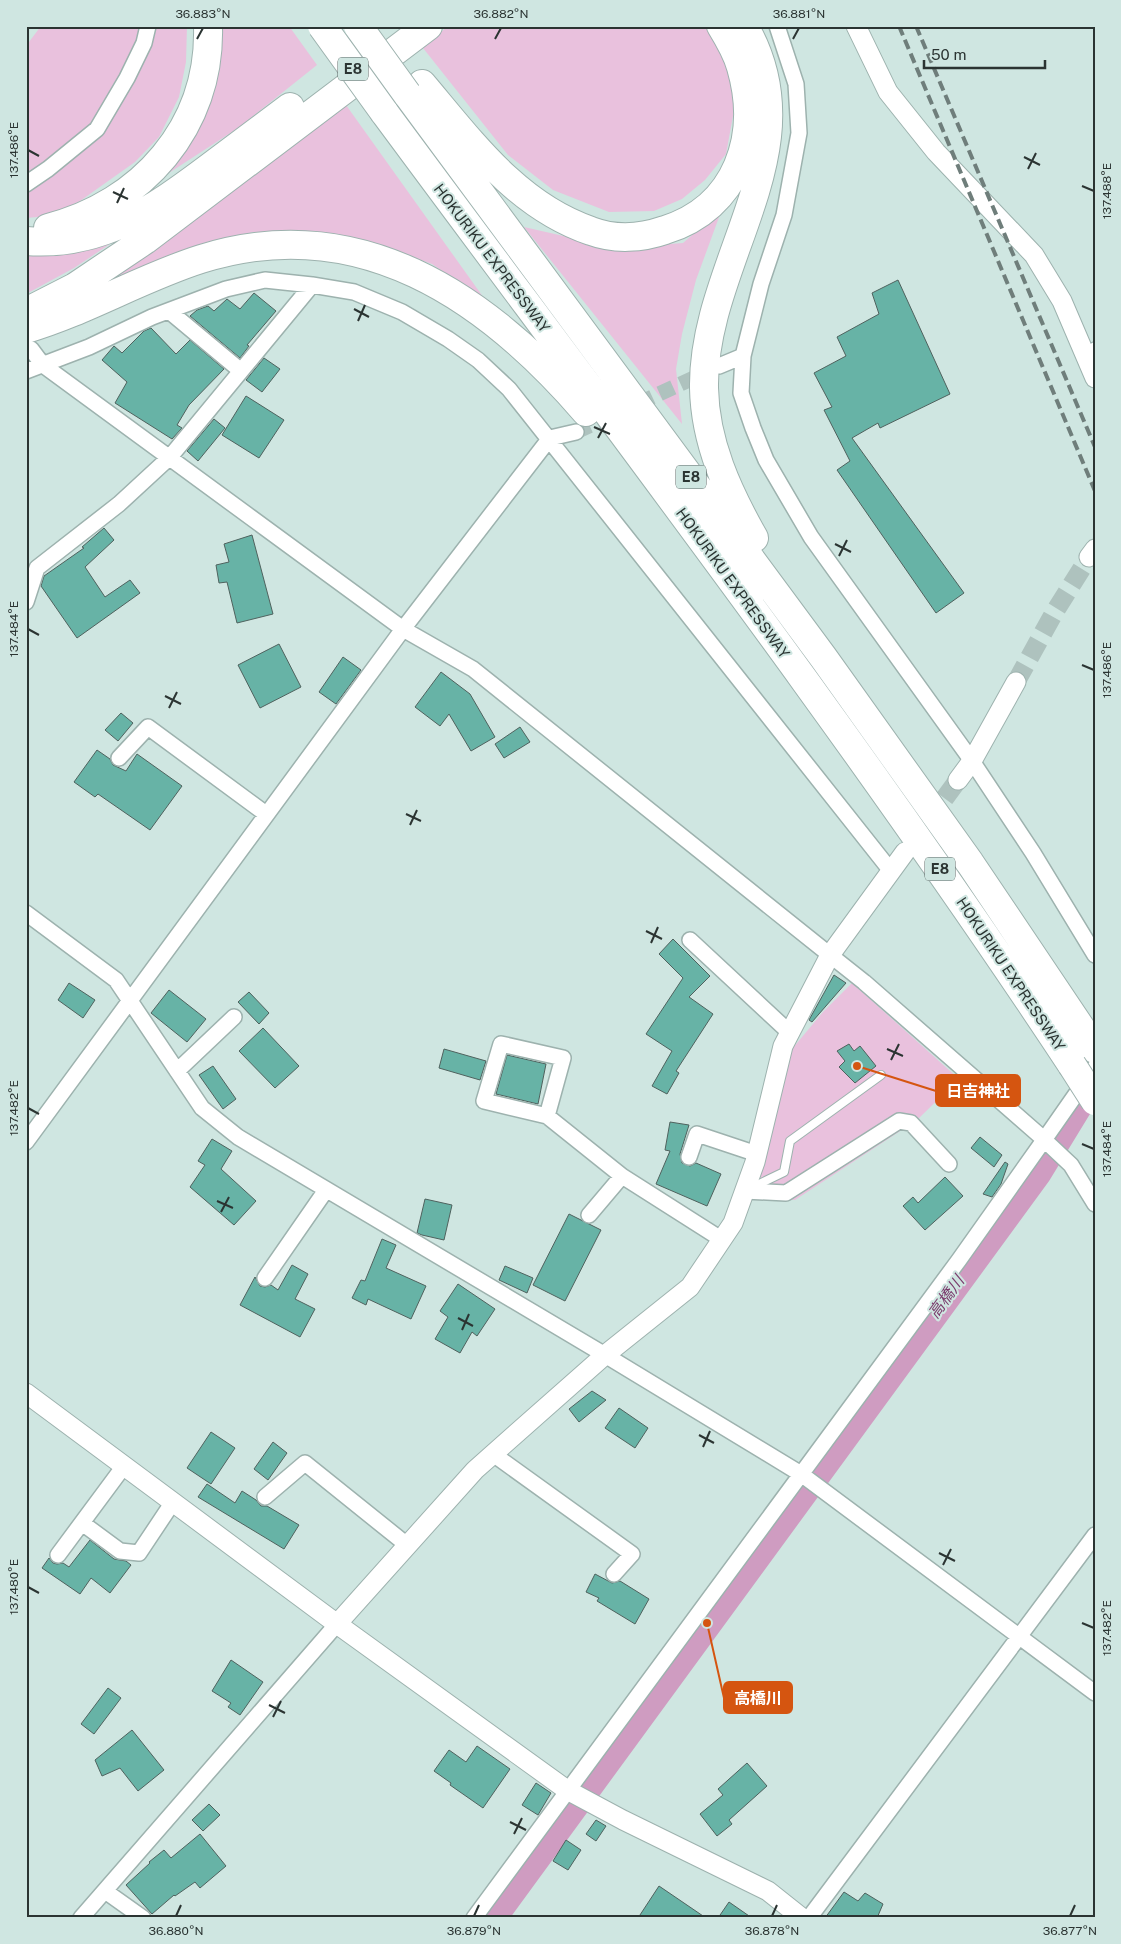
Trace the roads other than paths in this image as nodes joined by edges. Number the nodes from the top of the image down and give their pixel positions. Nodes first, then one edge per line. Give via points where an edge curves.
1 (148, 26) edge
2 (208, 26) edge
3 (322, 26) edge
4 (358, 26) edge
5 (375, 26) edge
6 (400, 26) edge
7 (428, 26) edge
8 (721, 26) edge
9 (744, 26) edge
10 (777, 26) edge
11 (856, 26) edge
12 (414, 89) junction
13 (26, 184) edge
14 (26, 230) edge
15 (26, 241) edge
16 (312, 284) junction
17 (169, 311) junction
18 (26, 312) edge
19 (29, 339) edge
20 (1089, 349) edge
21 (743, 356) junction
22 (43, 365) junction
23 (719, 366) tunnel mouth
24 (26, 371) edge
25 (241, 371) junction
26 (1095, 378) edge
27 (576, 432) tunnel mouth
28 (550, 438) junction
29 (170, 457) junction
30 (26, 602) edge
31 (403, 628) junction
32 (802, 677) junction
33 (1016, 682) tunnel mouth
34 (119, 758) dead end
35 (972, 760) junction
36 (958, 780) tunnel mouth
37 (266, 814) junction
38 (905, 852) dead end
39 (970, 863) junction
40 (891, 871) junction
41 (26, 913) edge
42 (690, 940) dead end
43 (830, 955) junction
44 (1095, 955) edge
45 (130, 999) junction
46 (234, 1017) dead end
47 (790, 1033) junction
48 (1088, 1056) edge
49 (177, 1071) junction
50 (881, 1075) dead end
51 (1095, 1101) edge
52 (548, 1116) junction
53 (1044, 1140) junction
54 (26, 1142) edge
55 (758, 1154) junction
56 (690, 1158) dead end
57 (948, 1164) dead end
58 (622, 1176) junction
59 (326, 1190) junction
60 (744, 1191) junction
61 (1095, 1204) edge
62 (589, 1215) dead end
63 (722, 1239) junction
64 (265, 1278) dead end
65 (605, 1355) junction
66 (26, 1393) edge
67 (492, 1454) junction
68 (124, 1466) junction
69 (801, 1474) junction
70 (265, 1498) dead end
71 (173, 1502) junction
72 (82, 1524) junction
73 (1095, 1535) edge
74 (407, 1545) junction
75 (58, 1555) dead end
76 (614, 1574) dead end
77 (337, 1624) junction
78 (1019, 1638) junction
79 (1095, 1693) edge
80 (567, 1790) junction
81 (105, 1891) junction
82 (81, 1918) edge
83 (143, 1918) edge
84 (474, 1918) edge
85 (802, 1918) edge
86 (809, 1918) edge

1 - 13 street via 144,43 127,78 97,129
2 - 14 highway via 206,61 193,106 184,128 155,168 94,213 48,228
3 - 32 highway, HOKURIKU EXPRESSWAY / E8, bridge
4 - 12 highway, HOKURIKU EXPRESSWAY / E8, bridge
5 - 12 highway
6 - 15 highway via 156,207 132,220 84,237 59,242
7 - 18 highway via 145,240 75,287
8 - 12 highway via 740,66 747,94 749,119 737,169 725,190 710,205 679,224 636,237 593,232 568,223 527,198
9 - 39 highway via 764,73 770,124 759,181 709,330 704,388 712,444 739,512 758,545 924,785
10 - 21 street via 796,84 799,133 784,215 761,284
11 - 20 street via 888,92 936,152 1034,255
12 - 39 highway, HOKURIKU EXPRESSWAY / E8
16 - 17 street via 265,280 226,289
16 - 25 street
16 - 28 street via 354,292 402,312 448,339 478,360 509,389
17 - 22 street
17 - 25 street
19 - 22 street
19 - 32 highway via 56,320 176,267 231,252 290,245 319,246 405,267 484,315 560,382
20 - 26 street
21 - 23 street
21 - 35 street via 741,393 766,460 811,537
22 - 24 street
22 - 29 street
25 - 29 street
27 - 28 street
28 - 31 street
28 - 40 street
29 - 30 street via 119,504 36,568
29 - 31 street
31 - 37 street
31 - 43 street via 473,669
32 - 48 highway, HOKURIKU EXPRESSWAY / E8 via 940,868
33 - 35 street
34 - 37 street via 148,727
35 - 36 street
35 - 44 street
37 - 45 street
38 - 40 street
39 - 48 highway, HOKURIKU EXPRESSWAY / E8
40 - 43 street
41 - 45 street via 116,980
42 - 47 street
43 - 47 street
43 - 53 street
45 - 49 street
45 - 54 street
46 - 49 street
47 - 55 street via 783,1046
48 - 51 highway, HOKURIKU EXPRESSWAY / E8, bridge
48 - 53 street
49 - 59 street via 202,1108 238,1137
50 - 60 lane via 790,1141 784,1172
52 - 52 street via 484,1101 501,1044 563,1058
52 - 58 street
53 - 61 street via 1071,1165
53 - 69 street
55 - 56 street via 697,1134
55 - 60 street
57 - 60 street via 911,1123 899,1122 786,1193
58 - 62 street
58 - 63 street
59 - 64 street
59 - 65 street
60 - 63 street
63 - 65 street via 690,1287
65 - 67 street
65 - 69 street
66 - 68 street
67 - 74 street
67 - 76 street via 632,1554
68 - 71 street
68 - 72 street
69 - 78 street
69 - 80 street
70 - 74 street via 305,1463
71 - 72 street via 139,1553 120,1551
71 - 77 street
72 - 75 street
73 - 78 street
74 - 77 street
77 - 80 street
77 - 81 street
78 - 79 street
78 - 86 street
80 - 84 street
80 - 85 street via 768,1891
81 - 82 street
81 - 83 street

